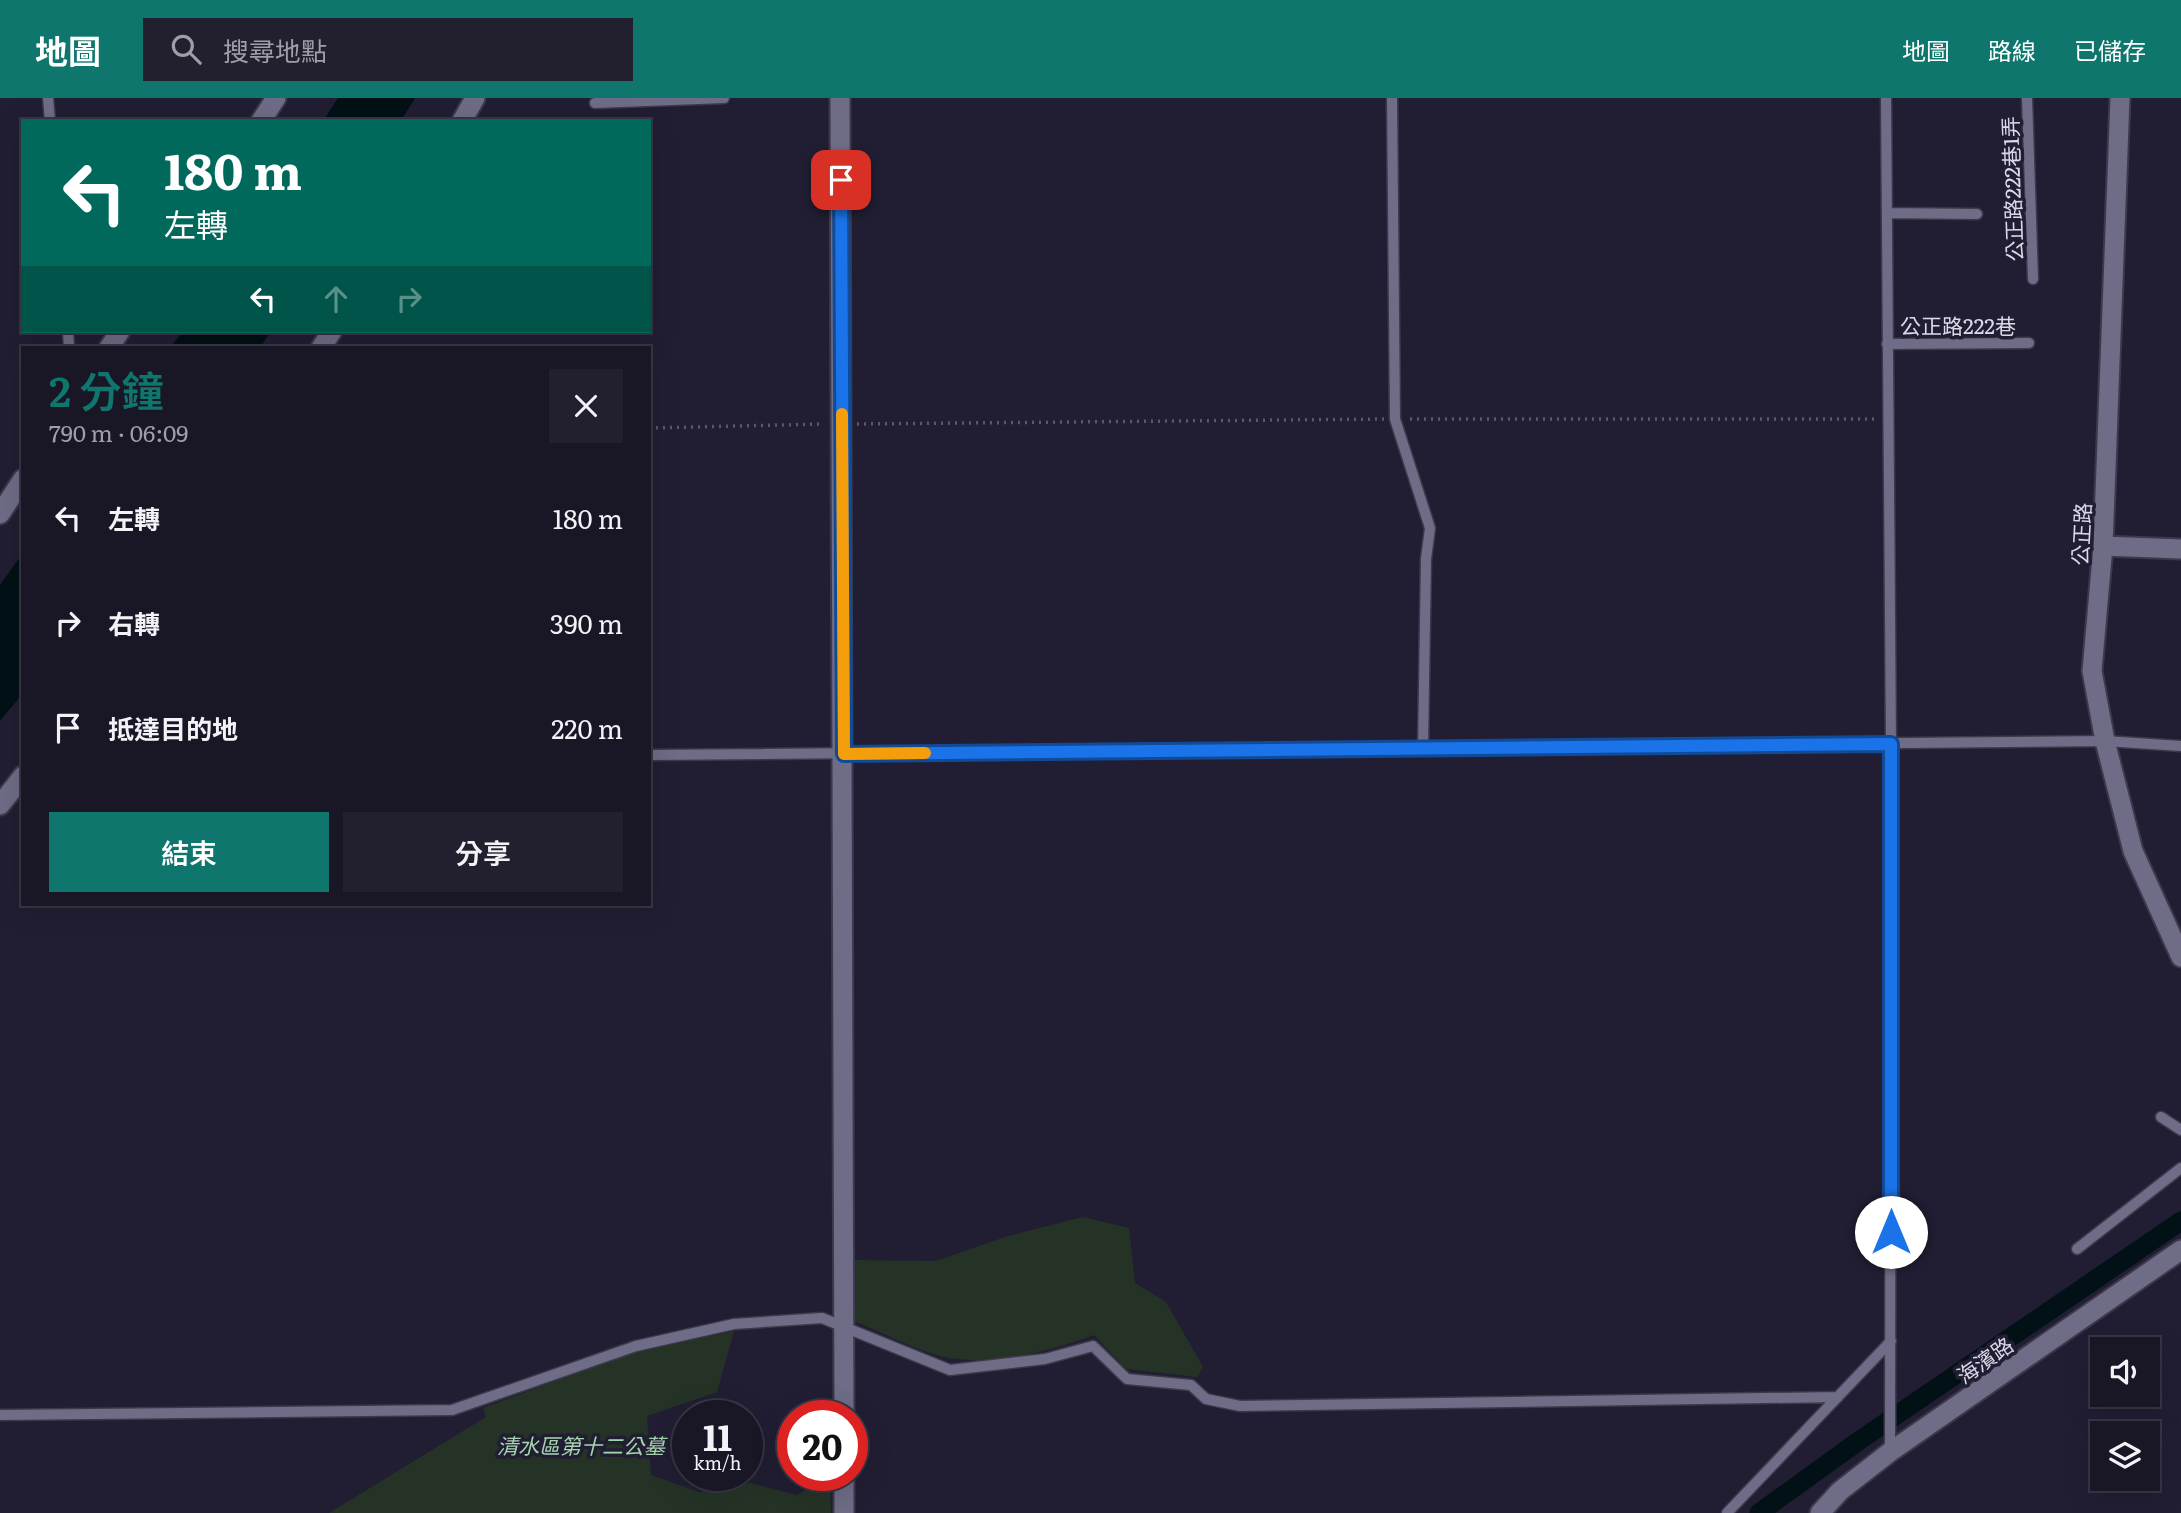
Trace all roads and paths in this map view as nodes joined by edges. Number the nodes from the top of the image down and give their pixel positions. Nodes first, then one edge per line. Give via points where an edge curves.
1 (48, 98) edge
2 (276, 98) edge
3 (475, 98) edge
4 (724, 98) edge
5 (840, 98) edge
6 (1392, 98) edge
7 (1886, 98) edge
8 (2027, 98) edge
9 (2120, 98) edge
10 (595, 103) dead end
11 (50, 119) edge
12 (262, 119) edge
13 (463, 119) edge
14 (1886, 213) junction
15 (1977, 214) dead end
16 (2033, 279) dead end
17 (2029, 343) dead end
18 (1887, 344) junction
19 (1395, 419) junction
20 (1887, 419) junction
21 (842, 424) junction
22 (651, 428) edge
23 (21, 482) edge
24 (0, 514) edge
25 (2103, 546) junction
26 (2181, 549) edge
27 (2105, 741) junction
28 (1891, 744) junction
29 (2181, 746) edge
30 (1423, 747) junction
31 (844, 754) junction
32 (651, 755) edge
33 (21, 779) edge
34 (0, 805) edge
35 (2181, 957) edge
36 (2161, 1117) dead end
37 (2181, 1130) edge
38 (2181, 1168) edge
39 (2077, 1249) dead end
40 (2181, 1250) edge
41 (843, 1327) junction
42 (1891, 1346) junction
43 (1838, 1397) junction
44 (844, 1400) edge
45 (0, 1415) edge
46 (1890, 1443) junction
47 (844, 1491) edge
48 (844, 1513) edge
49 (1727, 1513) edge
50 (1820, 1513) edge

1 - 11 lane
2 - 12 street
3 - 13 street
4 - 10 lane
5 - 21 street
6 - 19 lane
7 - 14 lane, 公正路222巷
8 - 16 lane, 公正路222巷1弄
9 - 25 street, 公正路
14 - 15 lane
14 - 18 lane, 公正路222巷
17 - 18 lane, 公正路222巷
18 - 20 lane, 公正路222巷
19 - 20 path
19 - 21 path
19 - 30 lane via 1430,528
20 - 28 lane, 公正路222巷
21 - 22 path
21 - 31 street
23 - 24 street
25 - 26 street
25 - 27 street, 公正路 via 2092,671
27 - 28 lane
27 - 29 lane
27 - 35 street, 公正路 via 2133,851
28 - 30 lane
28 - 42 lane, 公正路222巷
30 - 31 lane
31 - 32 lane
31 - 41 street
33 - 34 street
36 - 37 lane
38 - 39 lane
40 - 46 street, 海濱路
41 - 43 lane via 950,1370 1045,1359 1093,1346 1127,1380 1191,1385 1206,1399 1240,1406
41 - 44 street
41 - 45 lane via 822,1318 734,1324 636,1346 452,1410
42 - 43 lane
42 - 46 lane, 公正路222巷
43 - 49 lane
46 - 50 street, 海濱路
47 - 48 street

